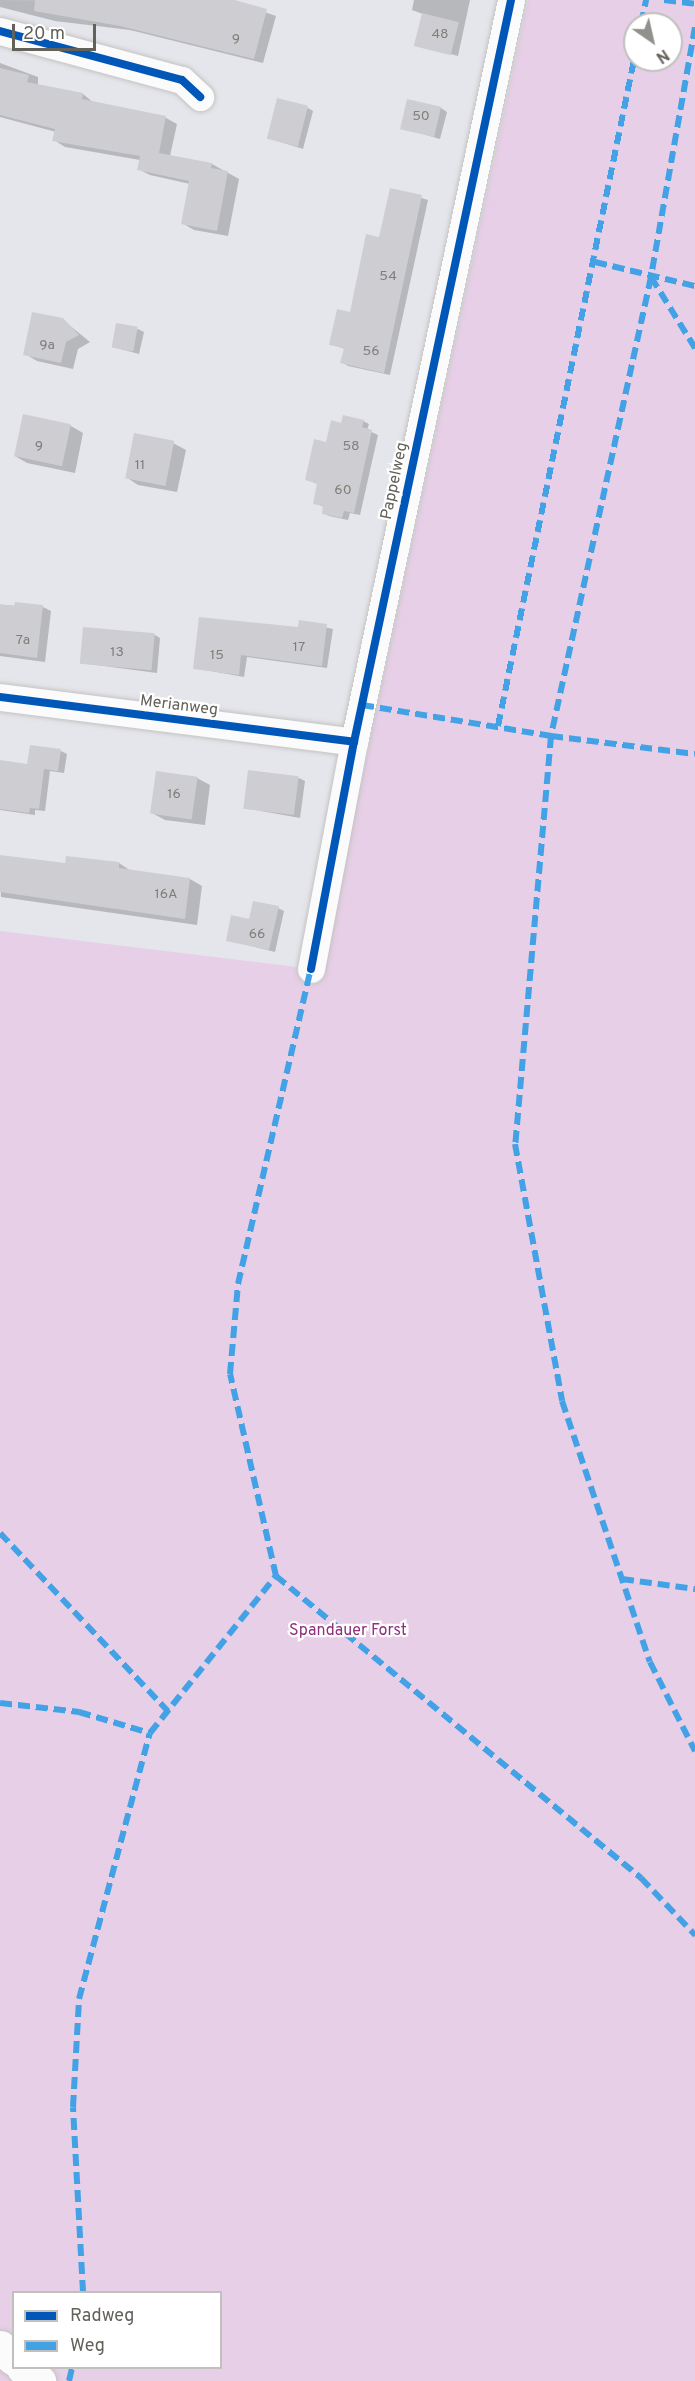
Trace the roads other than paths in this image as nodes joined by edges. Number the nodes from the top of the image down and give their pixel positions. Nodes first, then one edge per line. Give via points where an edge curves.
1 (511, 0) edge
2 (0, 31) edge
3 (200, 97) dead end
4 (0, 697) edge
5 (354, 742) junction
6 (311, 969) dead end
7 (0, 2347) edge
8 (12, 2357) edge
9 (26, 2369) edge
10 (39, 2381) edge

1 - 5 street, Pappelweg
2 - 3 street via 182,80
4 - 5 street, Merianweg
5 - 6 street, Pappelweg
7 - 8 main road
9 - 10 main road

